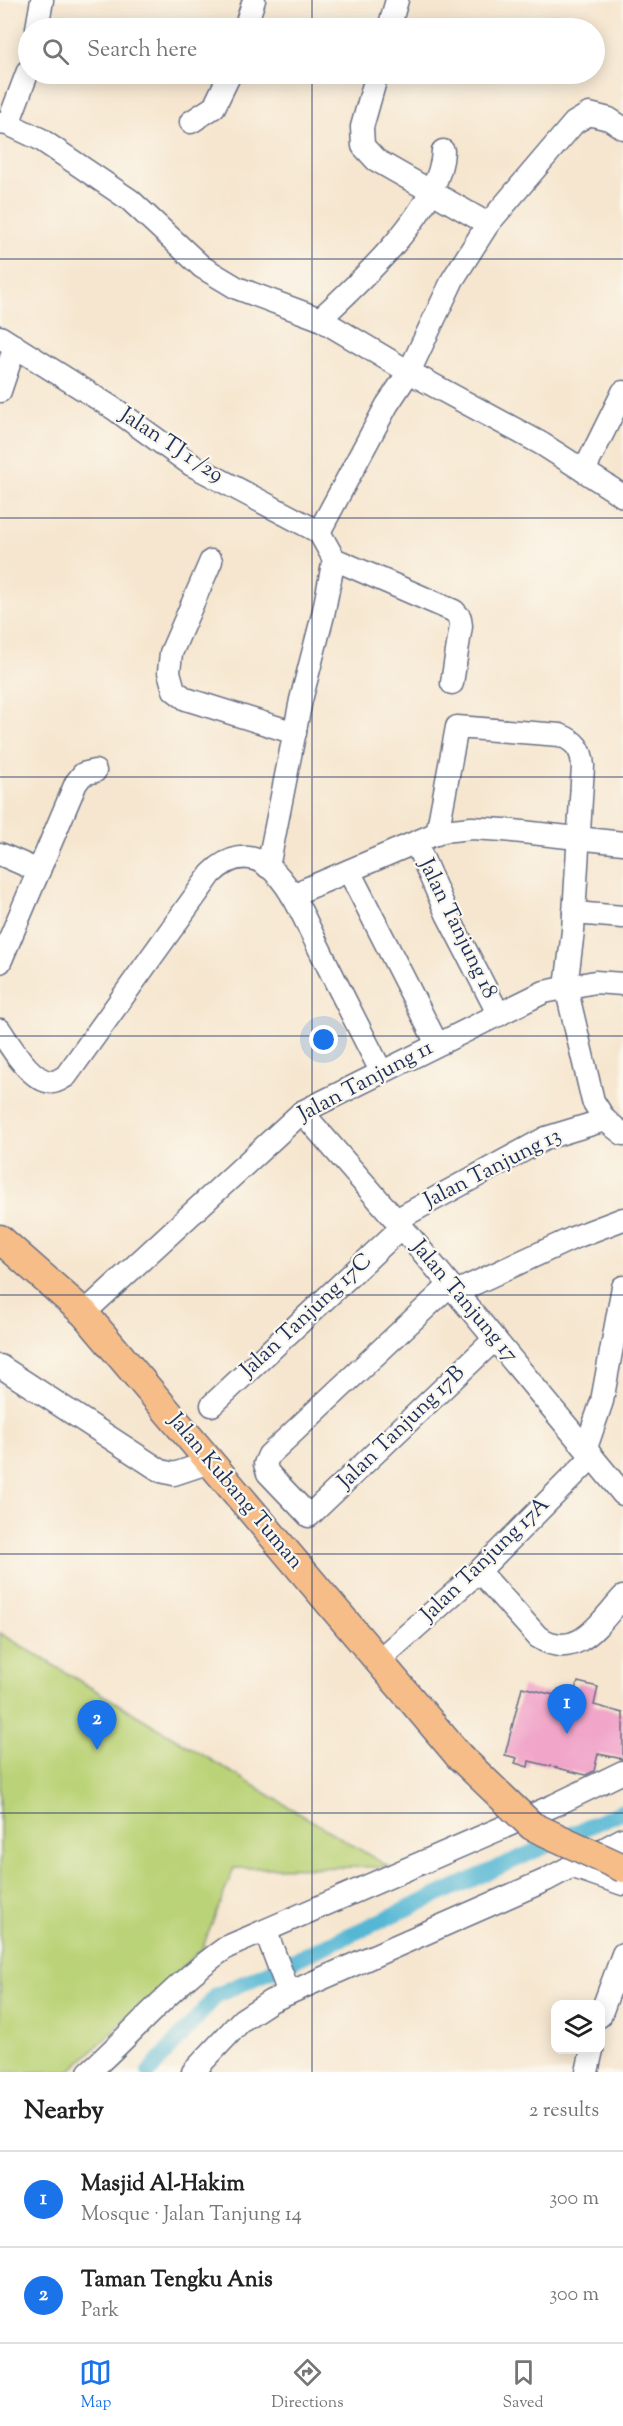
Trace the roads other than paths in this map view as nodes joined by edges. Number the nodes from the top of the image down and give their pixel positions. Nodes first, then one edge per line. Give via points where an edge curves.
1 (42, 0) edge
2 (254, 0) edge
3 (397, 0) edge
4 (39, 18) edge
5 (248, 18) edge
6 (392, 18) edge
7 (22, 84) edge
8 (225, 84) edge
9 (374, 84) edge
10 (191, 122) dead end
11 (4, 124) edge
12 (623, 128) edge
13 (443, 152) dead end
14 (430, 190) junction
15 (488, 224) junction
16 (320, 319) junction
17 (7, 342) edge
18 (409, 372) junction
19 (0, 391) edge
20 (623, 392) edge
21 (584, 471) junction
22 (623, 496) edge
23 (320, 532) junction
24 (334, 560) junction
25 (211, 561) dead end
26 (452, 683) dead end
27 (295, 733) junction
28 (95, 771) dead end
29 (436, 834) junction
30 (578, 838) junction
31 (416, 843) junction
32 (623, 843) edge
33 (0, 854) edge
34 (268, 867) junction
35 (39, 871) junction
36 (349, 871) junction
37 (292, 896) junction
38 (574, 913) junction
39 (623, 917) edge
40 (0, 962) edge
41 (623, 984) edge
42 (566, 987) junction
43 (499, 1015) junction
44 (0, 1030) edge
45 (437, 1044) junction
46 (381, 1071) junction
47 (302, 1112) junction
48 (605, 1119) junction
49 (623, 1134) edge
50 (623, 1218) edge
51 (399, 1224) junction
52 (0, 1239) edge
53 (623, 1287) edge
54 (453, 1288) junction
55 (84, 1313) junction
56 (620, 1318) edge
57 (495, 1339) junction
58 (0, 1366) edge
59 (212, 1405) dead end
60 (590, 1455) junction
61 (210, 1462) junction
62 (623, 1494) edge
63 (479, 1571) junction
64 (623, 1597) edge
65 (378, 1661) junction
66 (623, 1772) edge
67 (623, 1839) edge
68 (571, 1866) junction
69 (623, 1868) edge
70 (623, 1884) edge
71 (266, 1932) junction
72 (623, 1954) edge
73 (286, 1986) junction
74 (605, 2003) edge
75 (591, 2054) edge
76 (89, 2072) edge
77 (193, 2072) edge
78 (587, 2072) edge

1 - 4 street
2 - 5 street
3 - 6 street
7 - 11 street
8 - 10 street via 214,107
9 - 14 street via 362,127 363,146 376,160
11 - 16 street via 40,139 130,200 202,267 237,288
12 - 15 street via 609,119 588,114 574,123
13 - 14 street via 439,175
14 - 15 street
14 - 16 street via 391,249
15 - 18 street via 453,279
16 - 18 street
17 - 19 street
17 - 23 street, Jalan TJ 1 /29 via 116,410 192,465
18 - 21 street
18 - 23 street
20 - 21 street
21 - 22 street
23 - 24 street
24 - 26 street via 460,618
24 - 27 street
25 - 27 street via 171,653 169,672 174,690 186,699
27 - 34 street
28 - 35 street via 83,774 76,783
29 - 30 street via 472,828
29 - 30 street via 457,727 560,735 571,740 579,748 583,766
29 - 31 street
30 - 32 street
30 - 38 street
31 - 36 street
31 - 43 street, Jalan Tanjung 18
33 - 35 street
34 - 37 street
34 - 44 street via 253,859 236,857 216,869 66,1076 54,1082 39,1079
35 - 40 street
36 - 37 street
36 - 45 street
37 - 46 street
38 - 39 street
38 - 42 street
41 - 42 street, Jalan Tanjung 11 via 595,982
42 - 43 street, Jalan Tanjung 11 via 543,992
42 - 48 street via 586,1081
43 - 45 street, Jalan Tanjung 11
45 - 46 street, Jalan Tanjung 11
46 - 47 street, Jalan Tanjung 11
47 - 51 street, Jalan Tanjung 17
47 - 55 street, Jalan Tanjung 11
48 - 49 street
48 - 51 street, Jalan Tanjung 13 via 546,1138
50 - 54 street
51 - 54 street, Jalan Tanjung 17
51 - 59 street, Jalan Tanjung 17C
52 - 55 main road, Jalan Kubang Tuman
53 - 56 street
54 - 57 street, Jalan Tanjung 17
54 - 57 street, Jalan Tanjung 17B via 266,1459 268,1473 309,1516
55 - 61 main road, Jalan Kubang Tuman
56 - 60 street via 602,1401 587,1445
57 - 60 street, Jalan Tanjung 17
58 - 61 street via 161,1471 174,1474
60 - 62 street, Jalan Tanjung 17
60 - 63 street, Jalan Tanjung 17A
61 - 65 main road, Jalan Kubang Tuman
63 - 64 street via 538,1637 563,1647 585,1638
63 - 65 street, Jalan Tanjung 17A
65 - 69 main road, Jalan Kubang Tuman, bridge via 459,1756 532,1826
66 - 71 street
67 - 68 street
68 - 70 street
68 - 73 street
71 - 73 street
71 - 76 street via 227,1947 194,1969
72 - 74 street
73 - 77 street via 242,2020
75 - 78 street

